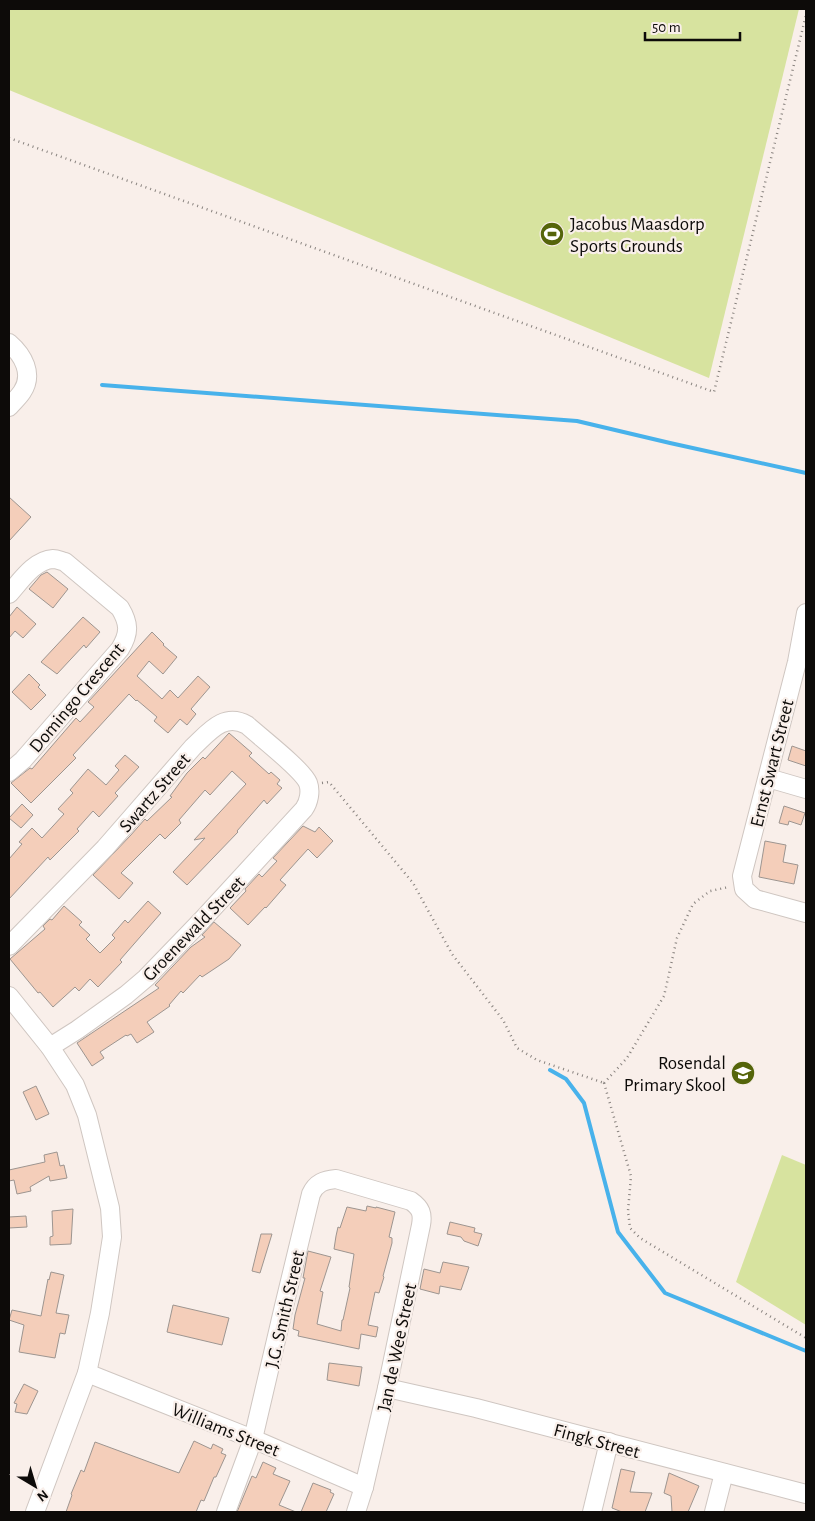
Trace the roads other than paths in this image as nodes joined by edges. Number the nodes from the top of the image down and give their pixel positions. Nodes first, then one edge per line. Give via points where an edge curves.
1 (9, 342) edge
2 (9, 408) edge
3 (9, 594) edge
4 (806, 613) edge
5 (802, 663) edge
6 (9, 772) edge
7 (768, 778) junction
8 (309, 786) joint
9 (806, 789) edge
10 (806, 912) edge
11 (9, 946) edge
12 (9, 996) edge
13 (50, 1047) junction
14 (395, 1195) joint
15 (87, 1373) junction
16 (387, 1388) junction
17 (254, 1439) junction
18 (609, 1442) junction
19 (724, 1473) junction
20 (364, 1486) junction
21 (806, 1494) edge
22 (35, 1512) edge
23 (226, 1512) edge
24 (356, 1512) edge
25 (592, 1512) edge
26 (714, 1512) edge

1 - 2 street via 22,356 27,378
3 - 6 street, Domingo Crescent via 37,565 54,559 65,562 120,608 127,627 120,649
4 - 5 street, Ernst Swart Street
5 - 7 street, Ernst Swart Street
7 - 9 street
7 - 10 street, Ernst Swart Street via 742,883 755,899
8 - 11 street, Swartz Street via 297,769 247,725 229,720 221,723 193,747 105,848
8 - 13 street, Groenewald Street via 308,803 304,809 146,978
12 - 13 street
13 - 15 street via 75,1085 87,1115 110,1208 112,1237 108,1269
14 - 16 street, Jan de Wee Street via 416,1204 422,1221
14 - 17 street, J.G. Smith Street via 336,1179 325,1180 314,1188
15 - 17 street, Williams Street
15 - 22 street
16 - 18 street, Fingk Street
16 - 20 street, Jan de Wee Street
17 - 20 street, Williams Street
17 - 23 street, J.G. Smith Street
18 - 19 street, Fingk Street
18 - 25 street
19 - 21 street, Fingk Street
19 - 26 street
20 - 24 street, Jan de Wee Street

